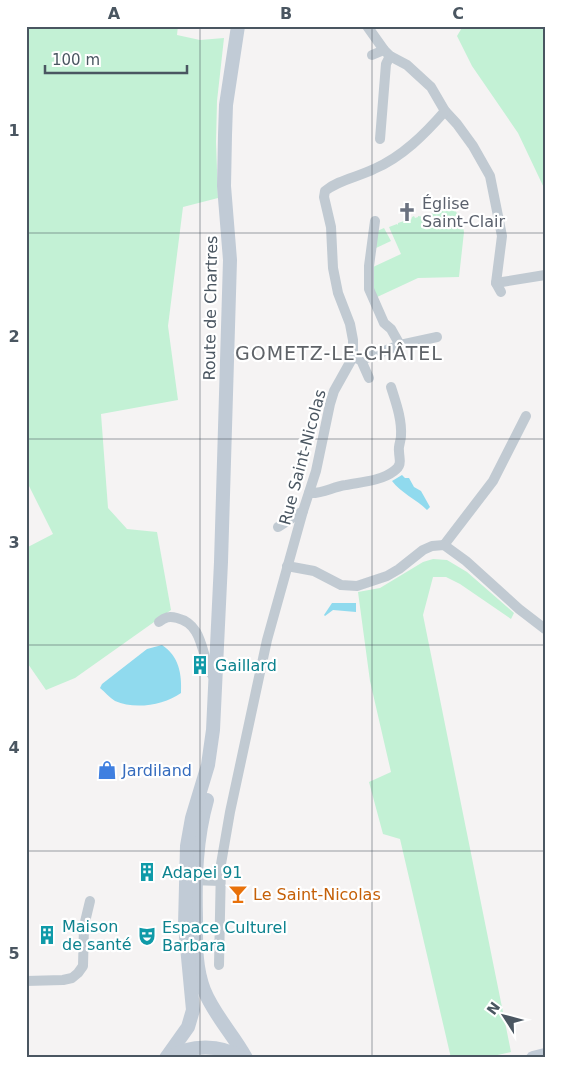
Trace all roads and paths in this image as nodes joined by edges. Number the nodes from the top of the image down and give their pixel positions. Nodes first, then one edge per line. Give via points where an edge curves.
1 (238, 26) edge
2 (367, 26) edge
3 (387, 53) junction
4 (372, 55) dead end
5 (445, 111) junction
6 (380, 139) dead end
7 (375, 221) dead end
8 (545, 275) edge
9 (437, 337) dead end
10 (400, 345) junction
11 (357, 359) junction
12 (369, 378) dead end
13 (392, 387) dead end
14 (526, 416) dead end
15 (309, 493) junction
16 (303, 511) junction
17 (278, 527) dead end
18 (444, 546) junction
19 (287, 566) junction
20 (159, 622) dead end
21 (545, 629) edge
22 (218, 680) junction
23 (191, 880) junction
24 (220, 881) junction
25 (90, 901) dead end
26 (219, 965) dead end
27 (26, 981) edge
28 (545, 1055) edge
29 (167, 1058) edge
30 (244, 1058) edge
31 (533, 1058) edge

1 - 22 main road, Route de Chartres via 224,135 230,260
2 - 3 street
3 - 4 street
3 - 5 street via 407,65 431,87
3 - 6 street
5 - 8 street via 473,146 490,176 502,236 499,288
5 - 11 street via 425,134 389,162 325,191 333,268
7 - 10 street via 369,289 384,322
9 - 10 street
10 - 11 street
11 - 12 street
11 - 15 street, Rue Saint-Nicolas via 334,391
13 - 15 street via 401,424 401,460 398,466 376,479
14 - 18 street via 493,481
15 - 16 street, Rue Saint-Nicolas
16 - 17 street
16 - 19 street, Rue Saint-Nicolas
18 - 19 street via 423,550 387,576 357,586 341,585 314,571
18 - 21 street
19 - 24 street, Rue Saint-Nicolas via 249,720
20 - 22 street via 172,616 195,630 212,676
22 - 23 main road, Route de Chartres via 219,750
23 - 24 street
23 - 29 main road, Route de Chartres via 185,926 192,1010 188,1027
23 - 30 main road, Route de Chartres via 200,979 214,1011 237,1042
24 - 26 street, Rue Saint-Nicolas
25 - 27 street via 84,926 83,966 78,973 63,980
28 - 31 main road
29 - 30 main road via 201,1047 221,1049

